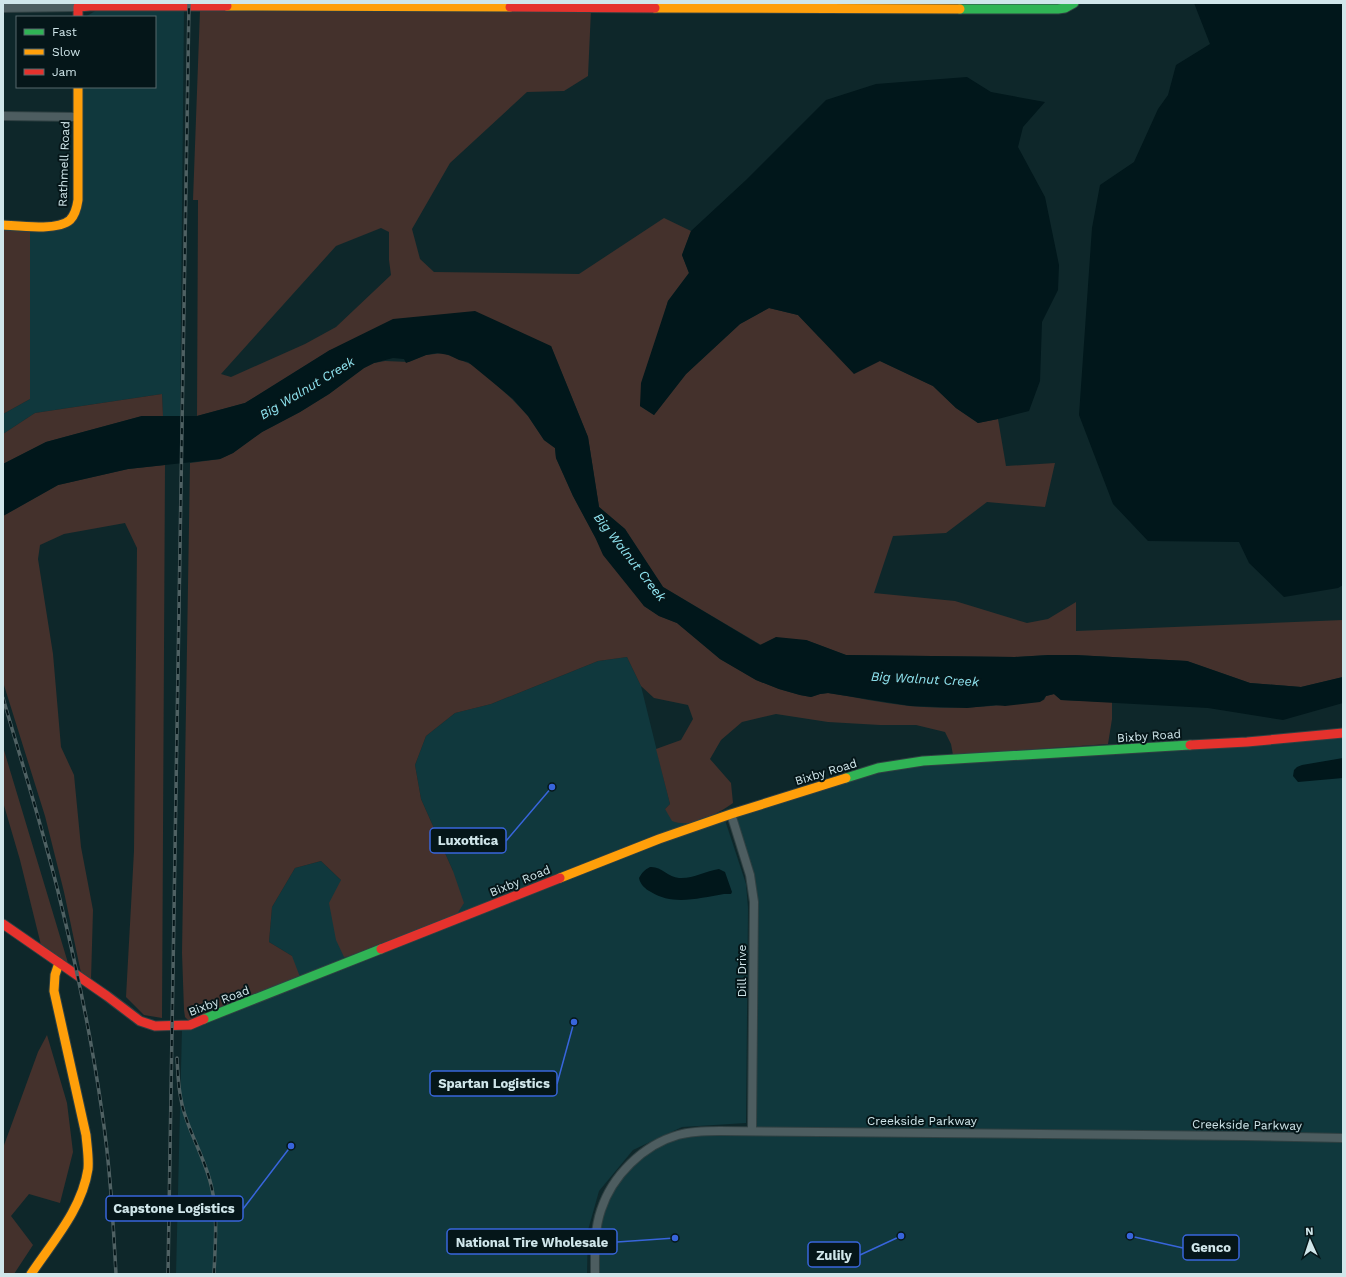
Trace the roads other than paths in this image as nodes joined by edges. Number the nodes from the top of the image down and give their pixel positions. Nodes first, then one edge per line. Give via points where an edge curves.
1 (1074, 3) edge
2 (173, 5) edge
3 (429, 5) edge
4 (732, 5) edge
5 (78, 7) junction
6 (3, 8) edge
7 (78, 16) edge
8 (78, 88) edge
9 (3, 116) edge
10 (78, 117) junction
11 (3, 225) edge
12 (1343, 733) edge
13 (730, 814) junction
14 (3, 924) edge
15 (60, 963) junction
16 (752, 1131) junction
17 (1343, 1138) edge
18 (31, 1274) edge
19 (595, 1274) edge

1 - 4 street via 1058,9
2 - 3 street
2 - 5 street
3 - 4 street
5 - 6 street
5 - 7 street
8 - 10 street, Rathmell Road
9 - 10 street
10 - 11 street, Rathmell Road via 78,200 77,210 72,218 54,227
12 - 13 street, Bixby Road via 1247,742 899,764 861,773
13 - 15 street, Bixby Road via 652,842 190,1025 155,1026 140,1021
13 - 16 street, Dill Drive via 750,876 754,902
14 - 15 street, Bixby Road
15 - 18 street via 53,979 55,995 86,1135 88,1168 78,1202
16 - 17 street, Creekside Parkway
16 - 19 street, Creekside Parkway via 720,1130 676,1136 637,1158 616,1180 601,1210 595,1243

